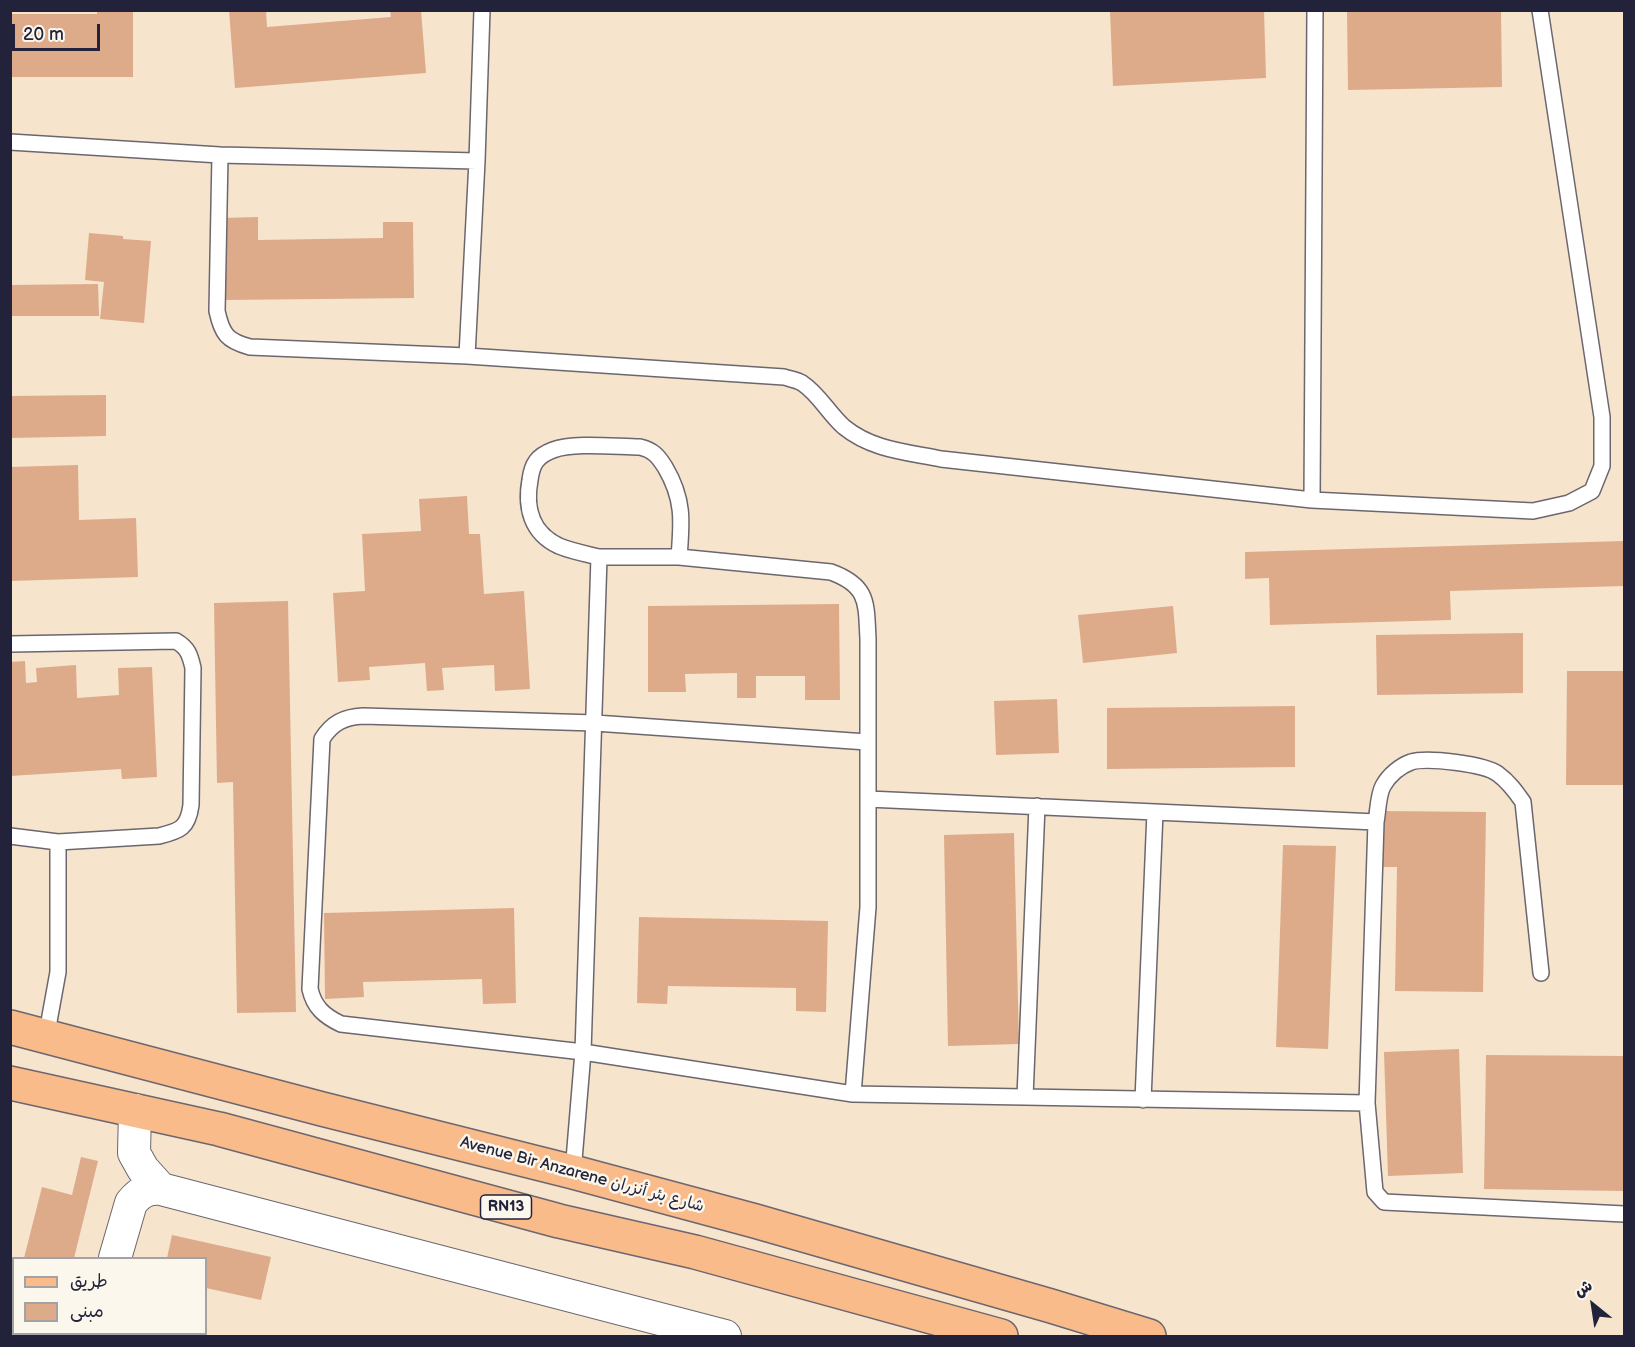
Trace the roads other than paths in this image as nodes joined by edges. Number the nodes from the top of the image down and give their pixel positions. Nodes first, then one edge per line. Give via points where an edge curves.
1 (482, 10) edge
2 (1315, 10) edge
3 (1540, 10) edge
4 (10, 142) edge
5 (220, 155) junction
6 (477, 160) junction
7 (467, 356) junction
8 (1312, 500) junction
9 (599, 557) junction
10 (679, 557) junction
11 (10, 644) edge
12 (595, 723) junction
13 (867, 741) junction
14 (868, 799) junction
15 (1037, 806) junction
16 (1155, 812) junction
17 (1376, 822) junction
18 (10, 836) edge
19 (58, 842) junction
20 (1541, 973) dead end
21 (10, 1027) edge
22 (46, 1038) junction
23 (583, 1052) junction
24 (10, 1083) edge
25 (853, 1094) junction
26 (1025, 1097) junction
27 (1143, 1100) junction
28 (1367, 1103) junction
29 (135, 1110) junction
30 (573, 1172) junction
31 (161, 1189) junction
32 (1624, 1214) edge
33 (115, 1257) edge
34 (725, 1336) edge
35 (1001, 1336) edge
36 (1149, 1336) edge

1 - 6 lane
2 - 8 lane
3 - 8 lane via 1602,417 1602,466 1592,491 1569,503 1533,511
4 - 5 lane
5 - 6 lane
5 - 7 lane via 218,311 223,332 231,341 249,347
6 - 7 lane
7 - 8 lane via 784,377 802,383 843,426 865,442 894,450 941,459
9 - 10 lane
9 - 10 lane via 558,546 535,525 528,510 532,466 552,450 640,447 655,453 680,498
9 - 12 lane
10 - 13 lane via 831,572 859,588 866,607 868,639
11 - 19 lane via 176,641 185,646 190,656 191,805 183,827 159,836
12 - 13 lane
12 - 23 lane
12 - 23 lane via 363,716 350,717 328,728 322,739 310,988 320,1011 341,1024
13 - 14 lane
14 - 15 lane
14 - 25 lane via 868,907
15 - 16 lane
15 - 26 lane
16 - 17 lane
16 - 27 lane
17 - 20 lane via 1382,786 1397,768 1413,761 1464,763 1497,773 1522,802
17 - 28 lane
18 - 19 lane
19 - 22 lane via 58,972
21 - 22 main road, Avenue Bir Anzarene شارع بئر أنزران
22 - 30 main road, Avenue Bir Anzarene شارع بئر أنزران
23 - 25 lane
23 - 30 lane
24 - 29 main road, RN13
25 - 26 lane
26 - 27 lane
27 - 28 lane
28 - 32 lane via 1375,1192 1384,1202
29 - 31 street via 134,1153 142,1169
29 - 35 main road, RN13 via 559,1221 695,1252
30 - 36 main road, Avenue Bir Anzarene شارع بئر أنزران
31 - 33 street via 144,1190 131,1203
31 - 34 street

